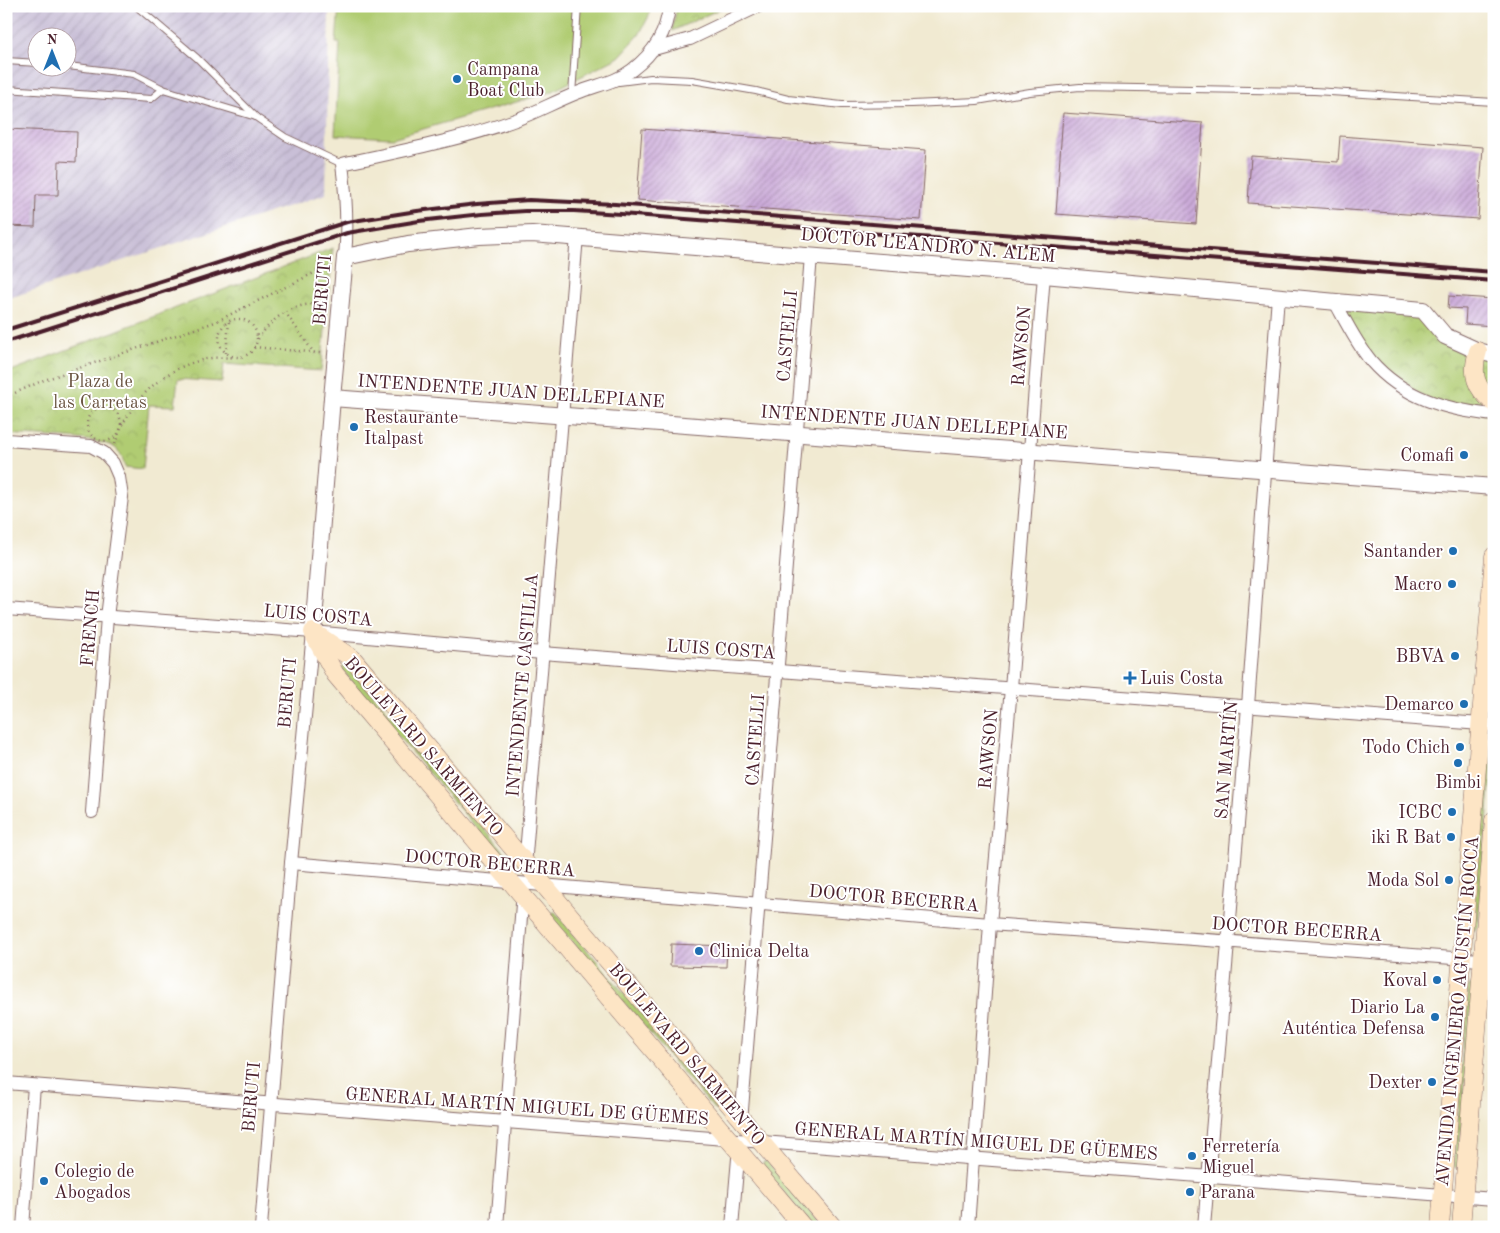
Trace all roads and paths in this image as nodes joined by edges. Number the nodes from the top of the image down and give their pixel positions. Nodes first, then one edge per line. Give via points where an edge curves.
1 (136, 6) edge
2 (578, 6) edge
3 (669, 6) edge
4 (759, 6) edge
5 (654, 49) junction
6 (6, 61) edge
7 (28, 62) edge
8 (78, 67) edge
9 (608, 84) junction
10 (6, 89) edge
11 (163, 89) junction
12 (572, 95) junction
13 (1494, 102) edge
14 (257, 118) junction
15 (342, 164) junction
16 (577, 236) junction
17 (811, 256) junction
18 (345, 257) junction
19 (1044, 275) junction
20 (1278, 296) junction
21 (1335, 302) junction
22 (340, 307) junction
23 (284, 312) junction
24 (229, 322) junction
25 (256, 340) junction
26 (254, 347) junction
27 (314, 353) junction
28 (1486, 353) edge
29 (226, 354) junction
30 (336, 355) junction
31 (235, 357) junction
32 (6, 398) edge
33 (332, 398) junction
34 (1494, 403) edge
35 (562, 415) junction
36 (1494, 415) edge
37 (119, 431) junction
38 (797, 434) junction
39 (6, 440) edge
40 (1030, 452) junction
41 (107, 456) junction
42 (1265, 470) junction
43 (1494, 488) edge
44 (1494, 556) edge
45 (6, 609) edge
46 (108, 617) junction
47 (313, 632) junction
48 (542, 653) junction
49 (778, 670) junction
50 (1011, 688) junction
51 (1248, 706) junction
52 (1487, 724) edge
53 (92, 812) dead end
54 (1494, 820) edge
55 (525, 862) junction
56 (291, 863) junction
57 (545, 885) junction
58 (519, 887) junction
59 (759, 904) junction
60 (990, 924) junction
61 (1228, 942) junction
62 (1462, 959) junction
63 (1488, 961) edge
64 (6, 1083) edge
65 (34, 1086) junction
66 (271, 1104) junction
67 (741, 1118) junction
68 (505, 1122) junction
69 (762, 1142) junction
70 (736, 1144) junction
71 (973, 1158) junction
72 (1208, 1177) junction
73 (1443, 1195) junction
74 (1463, 1196) junction
75 (1494, 1198) edge
76 (24, 1227) edge
77 (261, 1227) edge
78 (497, 1227) edge
79 (732, 1227) edge
80 (803, 1227) edge
81 (834, 1227) edge
82 (968, 1227) edge
83 (1204, 1227) edge
84 (1440, 1227) edge
85 (1461, 1227) edge

1 - 14 lane via 196,58
2 - 12 lane
3 - 5 street via 669,15
4 - 5 street via 690,39
5 - 9 street via 632,70
6 - 7 lane
8 - 11 lane via 134,74
9 - 12 street
9 - 13 lane via 651,78 692,80 788,99 842,105 977,101 1080,87 1314,91
10 - 11 lane via 151,99
11 - 14 lane
12 - 15 street via 517,119 451,139
14 - 15 lane via 285,137
15 - 18 street, BERUTI via 348,233
16 - 17 street, DOCTOR LEANDRO N. ALEM
16 - 18 street, DOCTOR LEANDRO N. ALEM via 479,236 408,244
16 - 35 street, INTENDENTE CASTILLA
17 - 19 street, DOCTOR LEANDRO N. ALEM
17 - 38 street, CASTELLI
18 - 22 street, BERUTI
18 - 32 path via 215,322 44,380
19 - 20 street, DOCTOR LEANDRO N. ALEM
19 - 40 street, RAWSON
20 - 21 street, DOCTOR LEANDRO N. ALEM
20 - 42 street, SAN MARTÍN
21 - 28 street, DOCTOR LEANDRO N. ALEM via 1422,310 1446,336
21 - 36 street via 1372,362 1399,386 1434,404
22 - 23 path via 307,304
22 - 30 street, BERUTI
23 - 25 path
23 - 27 path
24 - 25 path via 247,322 255,331
24 - 29 path
24 - 29 path via 218,336
25 - 26 path
26 - 27 path
26 - 31 path via 248,354
27 - 30 path
28 - 34 main road via 1474,372 1477,385
29 - 31 path
30 - 33 street, BERUTI
31 - 37 path via 211,358 171,373 155,383 143,393
33 - 35 street, INTENDENTE JUAN DELLEPIANE
33 - 47 street, BERUTI
35 - 38 street, INTENDENTE JUAN DELLEPIANE
35 - 48 street, INTENDENTE CASTILLA
37 - 37 path via 121,420 110,408 95,409 87,418 88,430 95,439 106,441
37 - 41 path
38 - 40 street, INTENDENTE JUAN DELLEPIANE
38 - 49 street, CASTELLI
39 - 41 street via 91,446
40 - 42 street, INTENDENTE JUAN DELLEPIANE
40 - 50 street, RAWSON
41 - 46 street, FRENCH via 119,477 122,497
42 - 43 street, INTENDENTE JUAN DELLEPIANE
42 - 51 street, SAN MARTÍN
44 - 52 main road, AVENIDA INGENIERO AGUSTÍN ROCCA
45 - 46 street, LUIS COSTA
46 - 47 street, LUIS COSTA
46 - 53 street, FRENCH
47 - 48 street, LUIS COSTA
47 - 55 main road, BOULEVARD SARMIENTO via 353,659
47 - 56 street, BERUTI
47 - 58 main road, BOULEVARD SARMIENTO via 335,674
48 - 49 street, LUIS COSTA
48 - 55 street, INTENDENTE CASTILLA
49 - 50 street, LUIS COSTA
49 - 59 street, CASTELLI
50 - 51 street, LUIS COSTA
50 - 60 street, RAWSON
51 - 52 street, LUIS COSTA
51 - 61 street, SAN MARTÍN
52 - 62 main road, AVENIDA INGENIERO AGUSTÍN ROCCA
54 - 63 main road, AVENIDA INGENIERO AGUSTÍN ROCCA
55 - 57 main road, BOULEVARD SARMIENTO
55 - 58 street, INTENDENTE CASTILLA
56 - 58 street, DOCTOR BECERRA
56 - 66 street, BERUTI
57 - 58 street, DOCTOR BECERRA
57 - 59 street, DOCTOR BECERRA
57 - 67 main road, BOULEVARD SARMIENTO
58 - 68 street, INTENDENTE CASTILLA
58 - 70 main road, BOULEVARD SARMIENTO
59 - 60 street, DOCTOR BECERRA
59 - 67 street, CASTELLI
60 - 61 street, DOCTOR BECERRA
60 - 71 street, RAWSON
61 - 62 street, DOCTOR BECERRA
61 - 72 street, SAN MARTÍN
62 - 63 street, DOCTOR BECERRA
62 - 73 main road, AVENIDA INGENIERO AGUSTÍN ROCCA
63 - 74 main road, AVENIDA INGENIERO AGUSTÍN ROCCA
64 - 65 street, GENERAL MARTÍN MIGUEL DE GÜEMES
65 - 66 street, GENERAL MARTÍN MIGUEL DE GÜEMES
65 - 76 street
66 - 68 street, GENERAL MARTÍN MIGUEL DE GÜEMES
66 - 77 street, BERUTI
67 - 69 main road, BOULEVARD SARMIENTO
67 - 70 street, CASTELLI
68 - 70 street, GENERAL MARTÍN MIGUEL DE GÜEMES
68 - 78 street, INTENDENTE CASTILLA
69 - 70 street, GENERAL MARTÍN MIGUEL DE GÜEMES
69 - 71 street, GENERAL MARTÍN MIGUEL DE GÜEMES
69 - 81 main road, BOULEVARD SARMIENTO
70 - 79 street, CASTELLI
70 - 80 main road, BOULEVARD SARMIENTO
71 - 72 street, GENERAL MARTÍN MIGUEL DE GÜEMES
71 - 82 street, RAWSON
72 - 73 street, GENERAL MARTÍN MIGUEL DE GÜEMES
72 - 83 street, SAN MARTÍN
73 - 74 street, GENERAL MARTÍN MIGUEL DE GÜEMES
73 - 84 main road, AVENIDA INGENIERO AGUSTÍN ROCCA
74 - 75 street, GENERAL MARTÍN MIGUEL DE GÜEMES
74 - 85 main road, AVENIDA INGENIERO AGUSTÍN ROCCA

